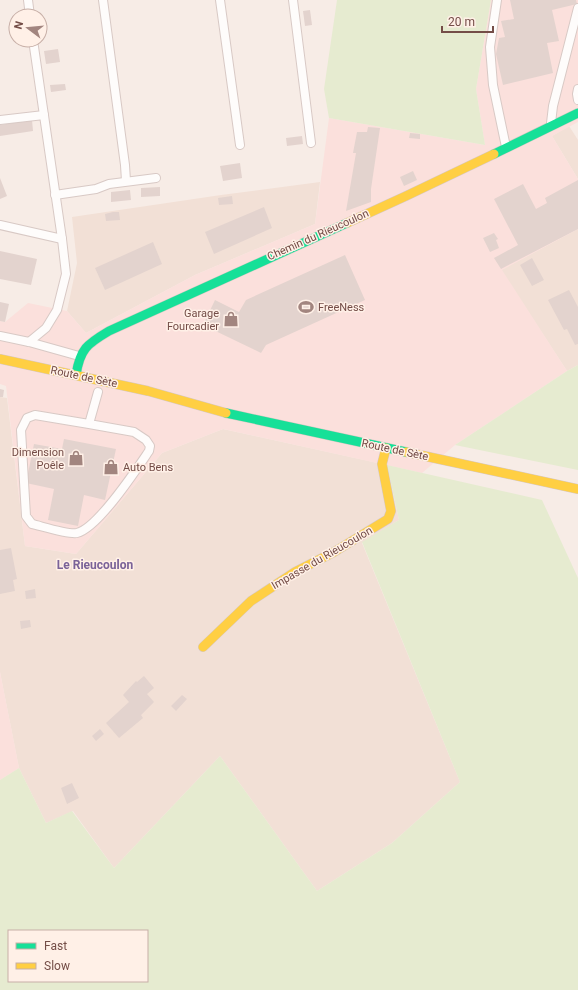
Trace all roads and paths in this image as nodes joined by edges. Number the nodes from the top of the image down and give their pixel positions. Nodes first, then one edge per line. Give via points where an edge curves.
1 (103, 0) edge
2 (220, 0) edge
3 (293, 0) edge
4 (497, 0) edge
5 (578, 8) edge
6 (35, 48) edge
7 (578, 89) edge
8 (578, 100) edge
9 (578, 113) edge
10 (44, 115) junction
11 (0, 120) edge
12 (551, 126) junction
13 (311, 143) dead end
14 (240, 145) dead end
15 (506, 148) junction
16 (156, 178) dead end
17 (126, 181) junction
18 (55, 195) junction
19 (0, 225) edge
20 (62, 239) junction
21 (0, 336) edge
22 (29, 342) junction
23 (80, 357) junction
24 (0, 358) edge
25 (76, 375) junction
26 (98, 392) dead end
27 (161, 404) dead end
28 (213, 410) junction
29 (89, 424) junction
30 (386, 448) junction
31 (578, 489) edge
32 (203, 647) dead end

1 - 17 lane
2 - 14 lane
3 - 13 lane
4 - 15 lane via 490,47 493,85
5 - 12 lane via 557,88
6 - 10 lane
7 - 8 lane
9 - 12 street, Chemin du Rieucoulon
10 - 11 lane
10 - 18 lane
12 - 15 street, Chemin du Rieucoulon
15 - 23 street, Chemin du Rieucoulon via 120,325 96,339
16 - 17 lane
17 - 18 lane via 96,189
18 - 20 lane
19 - 20 lane
20 - 22 lane via 66,274 58,310 46,328
21 - 22 lane
22 - 23 lane
23 - 25 street, Chemin du Rieucoulon
24 - 25 street, Route de Sète
25 - 28 street, Route de Sète via 148,391
26 - 29 lane
27 - 28 street, Route de Sète
28 - 30 street, Route de Sète
29 - 29 lane via 36,415 27,418 21,430 26,516 32,524 75,534 84,530 112,502 149,451 150,446 146,440 134,432
30 - 31 street, Route de Sète
30 - 32 street, Impasse du Rieucoulon via 382,464 391,510 388,519 295,572 251,601

